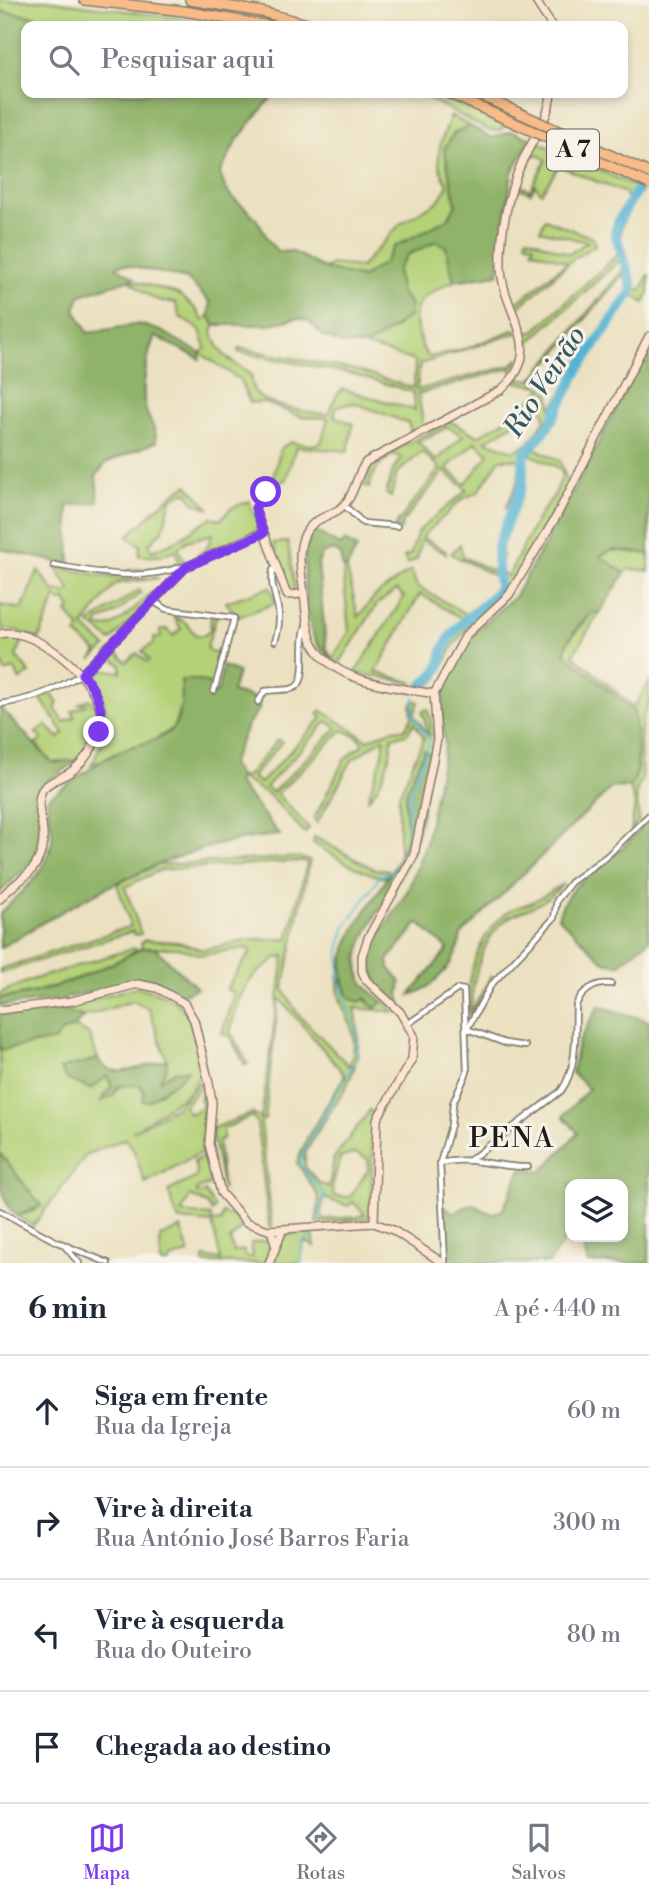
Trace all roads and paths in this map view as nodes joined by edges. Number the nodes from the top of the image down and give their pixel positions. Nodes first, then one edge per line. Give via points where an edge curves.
1 (84, 0) edge
2 (190, 0) edge
3 (535, 0) edge
4 (241, 21) edge
5 (295, 21) edge
6 (549, 21) edge
7 (463, 98) edge
8 (482, 98) edge
9 (550, 98) edge
10 (500, 110) junction
11 (649, 173) edge
12 (649, 184) edge
13 (649, 336) edge
14 (266, 492) dead end
15 (344, 505) junction
16 (397, 526) dead end
17 (264, 533) junction
18 (192, 563) junction
19 (54, 565) dead end
20 (277, 569) junction
21 (304, 594) junction
22 (153, 600) junction
23 (308, 622) junction
24 (0, 634) edge
25 (275, 641) dead end
26 (82, 674) junction
27 (214, 691) dead end
28 (435, 694) junction
29 (258, 702) dead end
30 (0, 704) edge
31 (649, 815) edge
32 (0, 899) edge
33 (611, 984) dead end
34 (0, 1010) edge
35 (409, 1023) junction
36 (467, 1029) junction
37 (525, 1046) dead end
38 (470, 1160) junction
39 (440, 1163) junction
40 (528, 1167) dead end
41 (0, 1211) edge
42 (374, 1223) junction
43 (283, 1229) junction
44 (271, 1230) junction
45 (63, 1244) junction
46 (276, 1247) junction
47 (79, 1263) edge
48 (108, 1263) edge
49 (270, 1263) edge
50 (444, 1263) edge

1 - 4 highway
2 - 5 highway
3 - 6 main road
7 - 10 highway, A 7
8 - 10 highway, A 7
9 - 15 main road via 548,114 510,191 501,266 524,346 523,362 501,390 366,462
10 - 11 highway, A 7, bridge
10 - 12 highway, A 7, bridge
13 - 28 main road via 556,517 509,595 466,635
14 - 17 street via 255,508
15 - 16 street via 363,523
15 - 21 main road via 314,520 303,536 299,554
17 - 18 main road
17 - 20 main road
18 - 19 street via 165,573 121,577
18 - 22 main road
20 - 21 main road via 287,594
20 - 25 street via 272,578 282,621
21 - 23 main road
22 - 26 main road
22 - 27 street via 166,609 233,618
23 - 28 main road via 318,652 336,669
23 - 29 street via 302,635 304,667 299,683 294,688 265,691
24 - 26 main road via 38,643
26 - 30 street via 25,701
26 - 32 main road via 99,706 99,732 78,766 42,790 38,807 45,833 38,861
28 - 35 main road via 437,739 414,855 368,938 361,962 370,985
31 - 36 street via 607,856 571,882 557,900 554,918 491,985
33 - 38 street via 592,987 579,998 570,1074 561,1091
34 - 44 main road via 62,1003 138,984 157,988 184,1003 194,1020 211,1096 208,1137 219,1189 246,1222
35 - 36 street via 462,989
35 - 42 main road via 414,1036 412,1059 382,1107 374,1130
36 - 37 street
36 - 39 street via 467,1072 453,1103
38 - 39 street
38 - 40 street
39 - 50 street
41 - 45 street
42 - 43 main road
42 - 50 main road
43 - 44 main road
43 - 46 main road
44 - 46 main road
45 - 47 street
45 - 48 street
46 - 49 main road

